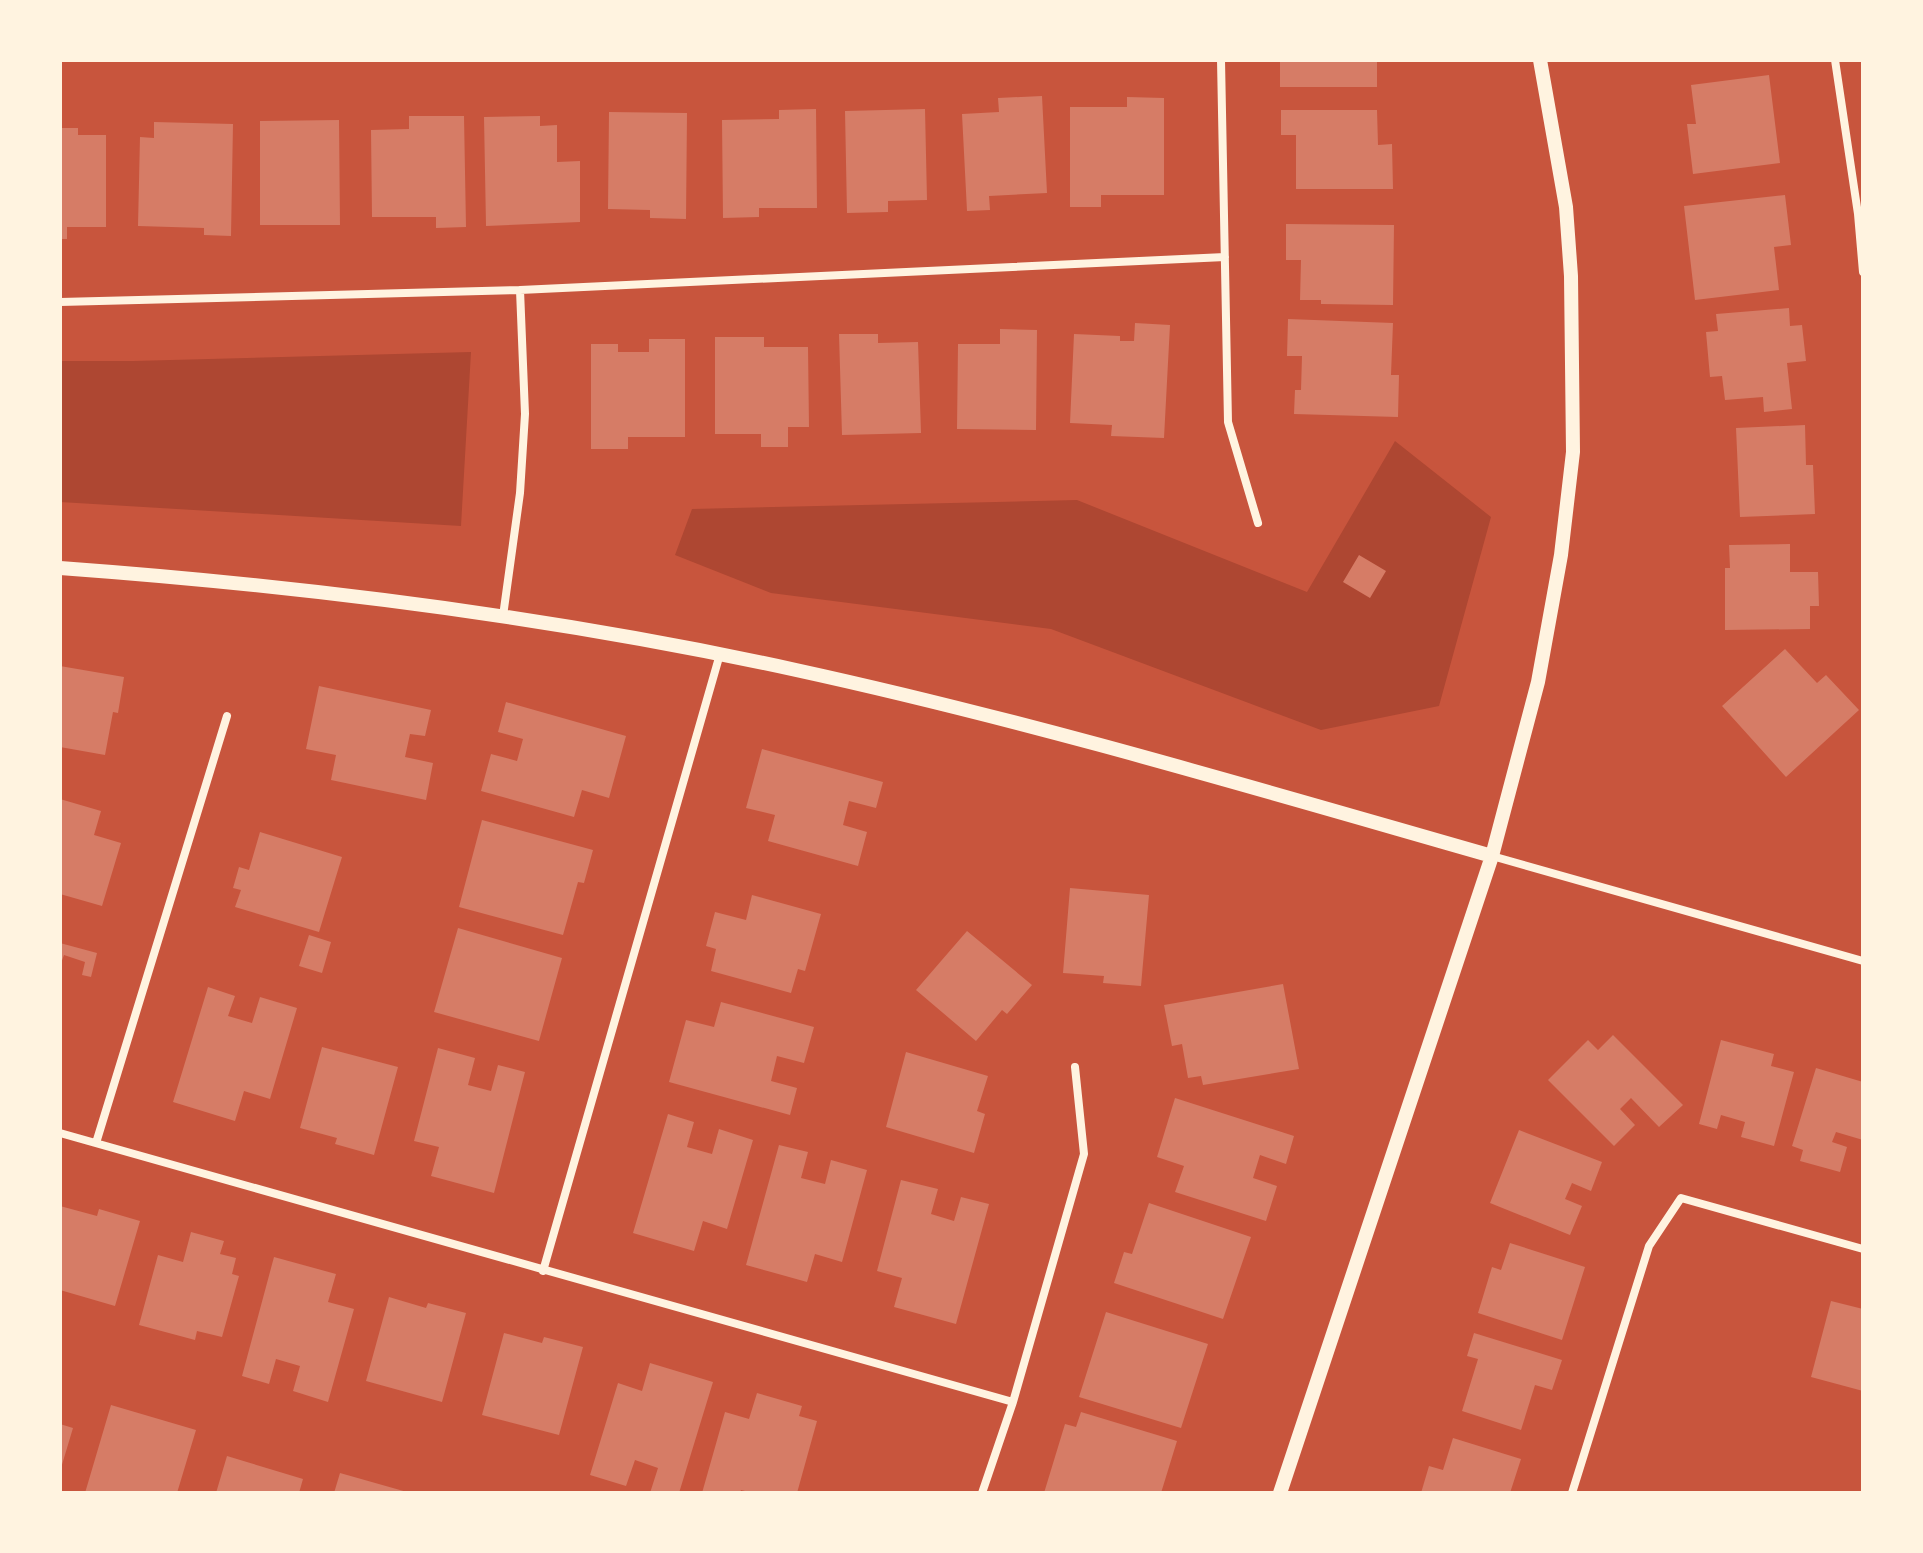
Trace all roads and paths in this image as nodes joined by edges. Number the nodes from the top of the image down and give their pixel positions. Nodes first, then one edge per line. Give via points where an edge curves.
1 (1221, 60) edge
2 (1540, 60) edge
3 (1835, 60) edge
4 (1860, 214) edge
5 (1225, 257) junction
6 (1863, 272) edge
7 (520, 290) junction
8 (60, 302) edge
9 (1258, 523) dead end
10 (60, 568) edge
11 (503, 616) junction
12 (720, 654) junction
13 (227, 716) dead end
14 (1492, 856) junction
15 (1863, 961) edge
16 (1075, 1067) dead end
17 (60, 1133) edge
18 (96, 1143) junction
19 (1863, 1249) edge
20 (543, 1271) junction
21 (1013, 1402) junction
22 (982, 1493) edge
23 (1280, 1493) edge
24 (1572, 1493) edge

1 - 5 street
2 - 14 street via 1566,207 1573,452 1538,682
3 - 4 street
4 - 6 street
5 - 7 street
5 - 9 street via 1228,422
7 - 8 street
7 - 11 street via 525,414 519,508
10 - 11 street via 314,591
11 - 12 street
12 - 14 street via 1052,731
12 - 20 street
13 - 18 street
14 - 15 street
14 - 23 street
16 - 21 street via 1084,1154
17 - 18 street
18 - 20 street
19 - 24 street via 1681,1198 1649,1246
20 - 21 street
21 - 22 street

